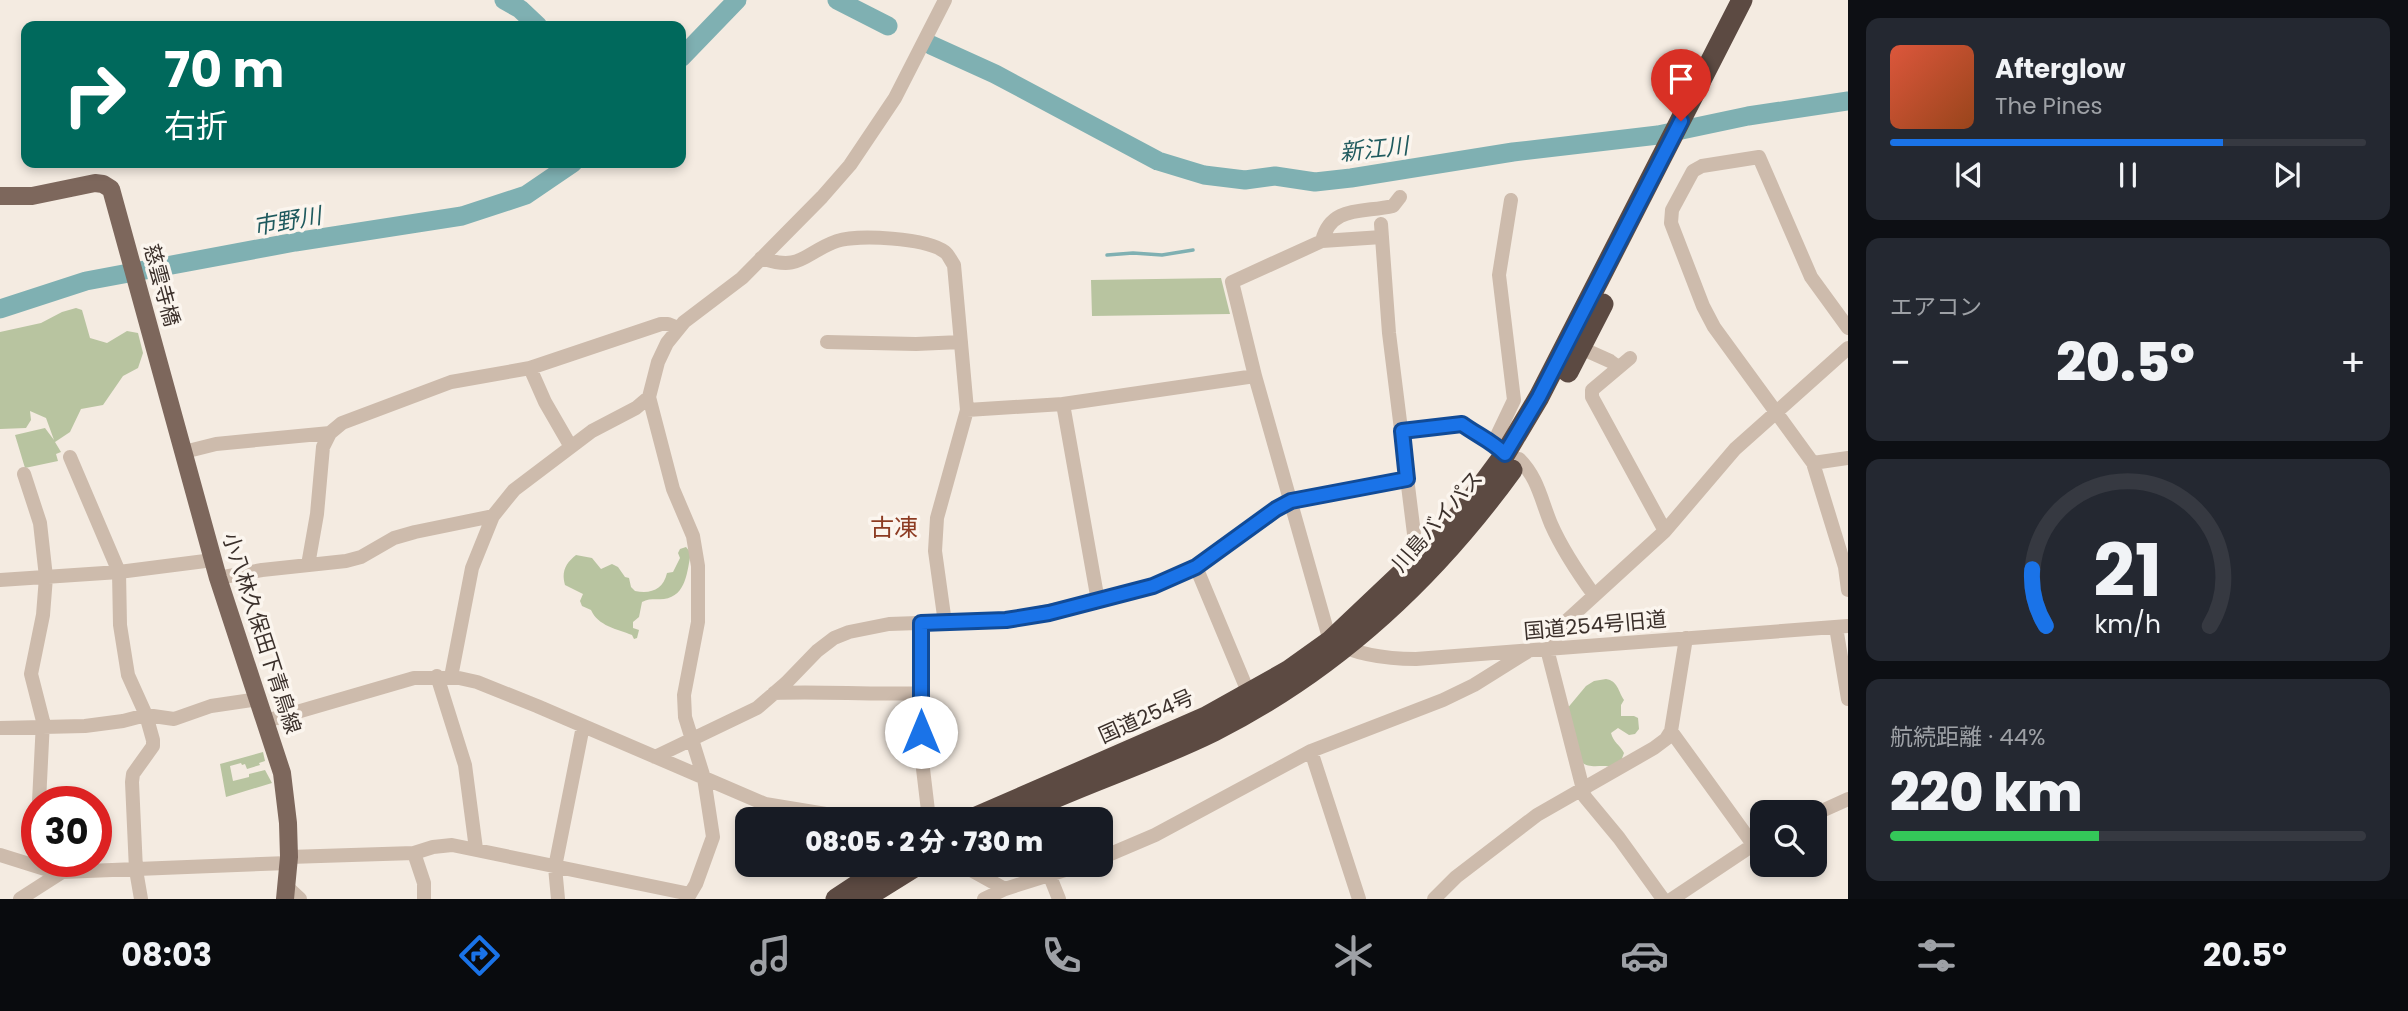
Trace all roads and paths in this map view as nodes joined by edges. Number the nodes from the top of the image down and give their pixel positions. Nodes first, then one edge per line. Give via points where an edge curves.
1 (945, 0) edge
2 (1742, 0) edge
3 (1758, 0) edge
4 (1712, 76) junction
5 (1668, 162) junction
6 (0, 196) edge
7 (1400, 197) dead end
8 (1511, 200) dead end
9 (1322, 241) junction
10 (761, 258) junction
11 (678, 328) junction
12 (1848, 328) edge
13 (827, 342) dead end
14 (961, 342) junction
15 (1581, 348) junction
16 (1848, 348) edge
17 (1630, 358) dead end
18 (1618, 367) junction
19 (530, 368) junction
20 (1255, 376) junction
21 (166, 383) joint
22 (649, 397) junction
23 (1063, 404) junction
24 (967, 410) junction
25 (1776, 410) junction
26 (1402, 431) junction
27 (330, 433) junction
28 (571, 447) junction
29 (184, 452) junction
30 (1506, 452) junction
31 (70, 457) dead end
32 (1848, 457) edge
33 (1813, 463) junction
34 (24, 474) dead end
35 (1407, 479) junction
36 (1291, 501) junction
37 (493, 516) junction
38 (1665, 530) junction
39 (1417, 558) junction
40 (213, 560) junction
41 (307, 565) junction
42 (1196, 567) junction
43 (119, 572) junction
44 (46, 577) junction
45 (218, 578) junction
46 (0, 580) edge
47 (1848, 590) edge
48 (1594, 595) junction
49 (1098, 601) junction
50 (921, 623) junction
51 (945, 623) junction
52 (1842, 626) edge
53 (1686, 638) junction
54 (1338, 645) junction
55 (1550, 649) junction
56 (1528, 651) junction
57 (444, 677) junction
58 (921, 693) junction
59 (774, 694) junction
60 (1249, 694) junction
61 (258, 699) junction
62 (1848, 699) edge
63 (146, 715) junction
64 (266, 721) junction
65 (583, 726) junction
66 (43, 727) junction
67 (0, 728) edge
68 (1671, 731) junction
69 (691, 738) junction
70 (1311, 751) junction
71 (655, 757) junction
72 (704, 778) junction
73 (40, 786) edge
74 (1582, 789) junction
75 (1848, 799) edge
76 (783, 807) edge
77 (928, 807) edge
78 (1000, 807) edge
79 (1041, 807) edge
80 (1827, 809) edge
81 (1750, 832) edge
82 (1750, 846) edge
83 (476, 849) junction
84 (414, 853) junction
85 (1113, 854) edge
86 (0, 855) edge
87 (289, 860) junction
88 (21, 862) edge
89 (555, 867) junction
90 (136, 870) junction
91 (112, 871) edge
92 (40, 877) edge
93 (869, 877) edge
94 (898, 877) edge
95 (982, 877) edge
96 (1033, 877) edge
97 (1050, 877) edge
98 (1004, 890) junction
99 (291, 895) edge
100 (689, 897) edge
101 (20, 899) edge
102 (141, 899) edge
103 (424, 899) edge
104 (558, 899) edge
105 (836, 899) edge
106 (863, 899) edge
107 (984, 899) edge
108 (1059, 899) edge
109 (1359, 899) edge
110 (1434, 899) edge
111 (1663, 899) edge
112 (1672, 899) edge

1 - 10 street via 900,90 850,165
2 - 4 highway, 川島バイパス
3 - 4 highway, 川島バイパス
4 - 5 highway, 川島バイパス
5 - 15 highway, 川島バイパス
5 - 30 highway, 川島バイパス
6 - 21 main road, 慈雲寺橋 via 32,196 95,183 108,186
7 - 9 street via 1392,206 1341,214 1325,229
8 - 30 street via 1499,275 1514,400
9 - 20 street via 1232,282
9 - 26 street via 1381,230
10 - 11 street
10 - 14 street via 788,264 851,238 929,245 945,252 954,265
11 - 19 street via 661,324
11 - 22 street via 661,353
12 - 25 street via 1811,277 1759,158 1693,171 1672,211 1671,223 1714,327
13 - 14 street
14 - 24 street
15 - 18 street
15 - 30 highway, 川島バイパス
16 - 25 street
17 - 18 street
18 - 38 street via 1592,390 1592,397
19 - 27 street via 451,382 353,418
19 - 28 street
20 - 23 street
20 - 36 street
21 - 29 main road, 小八林久保田下青鳥線
22 - 28 street
22 - 69 street via 673,489 696,548 698,622 684,695 684,717
23 - 24 street
23 - 49 street
24 - 51 street via 937,518 935,551
25 - 33 street
25 - 38 street via 1735,449
26 - 30 street via 1462,424
26 - 35 street
27 - 29 street via 216,444
27 - 41 street via 323,447
28 - 37 street via 514,490
29 - 40 main road, 小八林久保田下青鳥線
30 - 39 highway, 川島バイパス via 1465,509
30 - 48 street via 1536,481 1551,524
30 - 54 highway, 川島バイパス via 1477,517 1406,593
31 - 43 street
32 - 33 street
33 - 47 street
34 - 44 street via 40,523
35 - 36 street
35 - 39 street
36 - 42 street
36 - 54 street
37 - 41 street via 394,538 361,557
37 - 57 street via 471,568
38 - 48 street
39 - 54 highway, 川島バイパス
40 - 43 street
40 - 45 main road, 小八林久保田下青鳥線
41 - 45 street
42 - 49 street via 1153,586
42 - 60 street
43 - 44 street
43 - 63 street via 128,674
44 - 46 street
44 - 66 street via 31,674
45 - 61 main road, 小八林久保田下青鳥線
48 - 55 street via 1557,632
49 - 51 street via 1006,620
50 - 51 street
50 - 58 street
50 - 59 street via 866,628 834,638
52 - 53 street, 国道254号旧道
52 - 62 street
53 - 55 street, 国道254号旧道
53 - 68 street
54 - 56 street, 国道254号旧道 via 1395,659
54 - 60 highway, 国道254号
54 - 79 highway, 国道254号 via 1298,683 1254,710
55 - 56 street, 国道254号旧道
55 - 74 street
56 - 70 street via 1443,700
57 - 64 street via 393,683
57 - 65 street via 477,682
57 - 83 street via 465,765
58 - 59 street
58 - 77 street
59 - 69 street via 757,708
60 - 78 highway, 国道254号 via 1157,740
61 - 63 street via 211,706 174,719
61 - 64 main road, 小八林久保田下青鳥線
63 - 66 street via 85,726
63 - 90 street via 153,746 132,782
64 - 87 main road, 小八林久保田下青鳥線 via 282,773
65 - 71 street
65 - 89 street
66 - 67 street
66 - 73 street
68 - 74 street via 1654,748
68 - 81 street
69 - 71 street
69 - 72 street
70 - 85 street
70 - 109 street
71 - 72 street
72 - 76 street
72 - 100 street via 713,837
74 - 110 street via 1537,815
74 - 111 street
75 - 80 street
82 - 112 street
83 - 84 street via 452,845
83 - 89 street
84 - 87 street
84 - 103 street
86 - 88 street
87 - 90 street
87 - 99 main road, 小八林久保田下青鳥線
89 - 100 street
89 - 104 street
90 - 91 street
90 - 102 street
92 - 101 street
93 - 105 highway
94 - 106 highway
95 - 98 street
96 - 98 street
97 - 108 street
98 - 107 street

